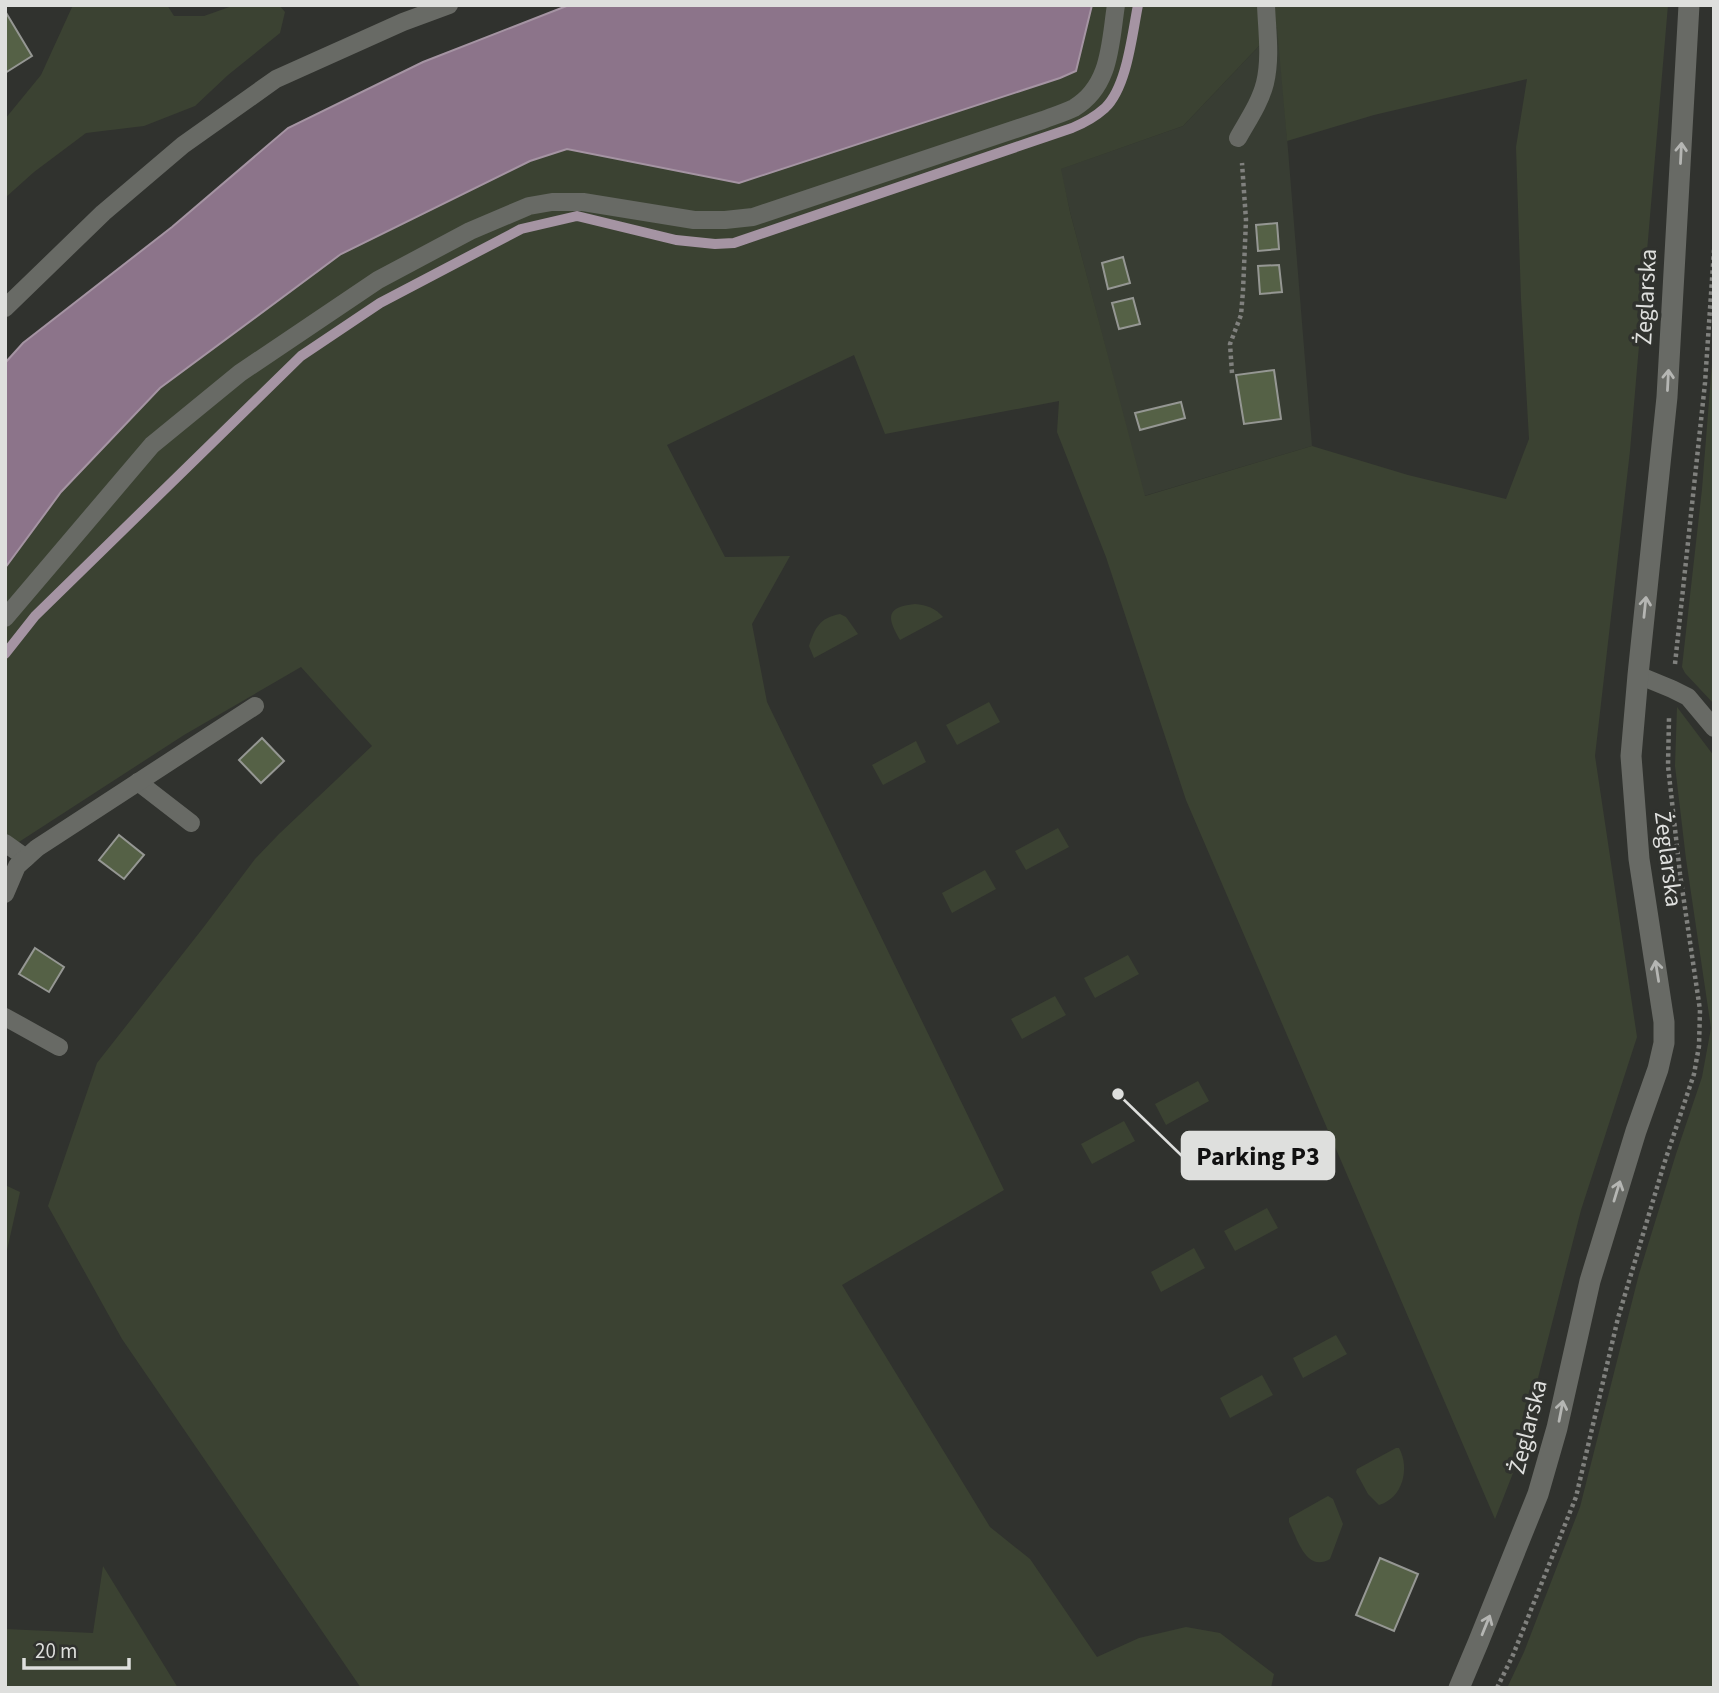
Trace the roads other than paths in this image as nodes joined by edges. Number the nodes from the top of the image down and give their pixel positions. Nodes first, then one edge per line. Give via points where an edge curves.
1 (449, 5) edge
2 (1116, 5) edge
3 (1266, 5) edge
4 (1689, 5) edge
5 (1238, 138) road end
6 (5, 308) edge
7 (5, 618) edge
8 (1638, 675) junction
9 (255, 706) dead end
10 (1714, 728) edge
11 (138, 782) junction
12 (191, 823) dead end
13 (5, 843) edge
14 (26, 858) junction
15 (5, 894) edge
16 (5, 1017) edge
17 (59, 1047) dead end
18 (1458, 1688) edge

1 - 6 lane via 276,79 183,145 103,213
2 - 7 lane via 1101,80 1073,108 1043,120 753,217 695,220 583,202 529,206 470,231 378,280 240,373 152,445
3 - 5 lane via 1265,83
8 -> 4 street, Żeglarska via 1667,397
8 - 10 lane via 1688,697
18 -> 8 street, Żeglarska via 1538,1494 1590,1282 1664,1043 1633,796 1631,756
9 - 11 lane
11 - 12 lane
11 - 14 lane
13 - 14 lane
14 - 15 lane via 17,866
16 - 17 lane

